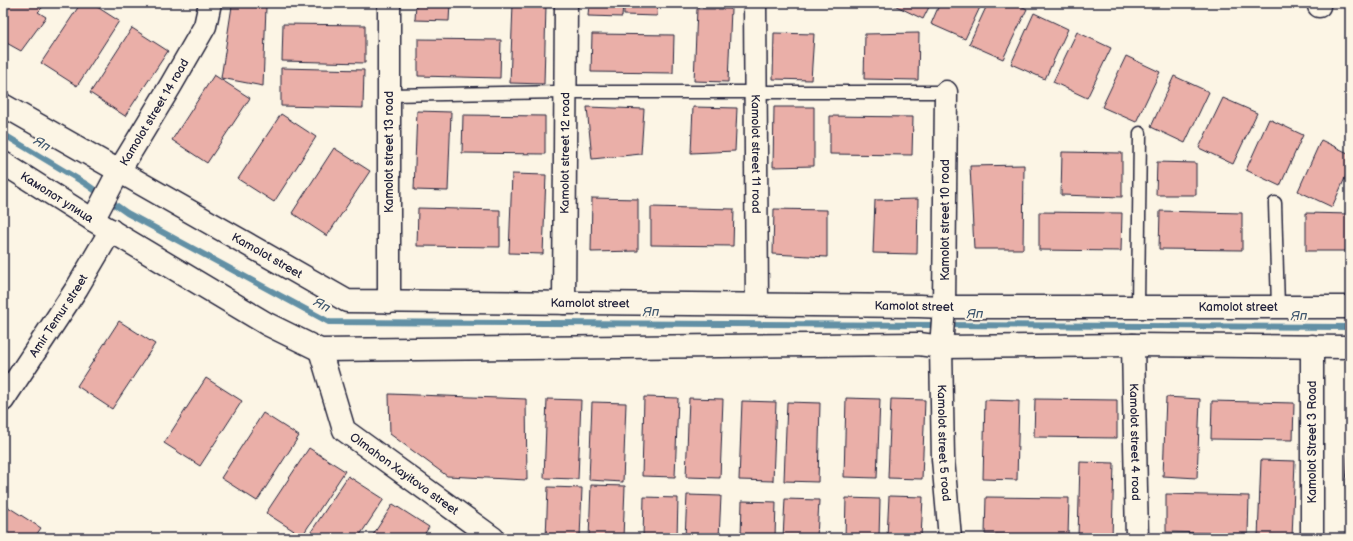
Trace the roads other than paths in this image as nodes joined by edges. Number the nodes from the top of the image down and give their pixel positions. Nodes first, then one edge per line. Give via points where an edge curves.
1 (210, 3) edge
2 (389, 3) edge
3 (566, 3) edge
4 (755, 3) edge
5 (756, 91) junction
6 (565, 92) junction
7 (946, 92) joint
8 (389, 95) junction
9 (3, 105) edge
10 (1140, 133) dead end
11 (3, 163) edge
12 (116, 176) junction
13 (1275, 203) dead end
14 (101, 219) junction
15 (389, 302) junction
16 (564, 303) junction
17 (757, 304) junction
18 (1138, 306) junction
19 (944, 307) junction
20 (1278, 307) junction
21 (1350, 307) edge
22 (1133, 345) junction
23 (1312, 346) junction
24 (941, 347) junction
25 (1350, 347) edge
26 (320, 350) junction
27 (3, 400) edge
28 (493, 538) edge
29 (950, 538) edge
30 (1137, 538) edge
31 (1312, 538) edge

1 - 12 street, Kamolot street 14 road via 205,26
2 - 8 street, Kamolot street 13 road
3 - 6 street, Kamolot street 12 road
4 - 5 street, Kamolot street 11 road
5 - 6 lane
5 - 7 lane
5 - 17 street, Kamolot street 11 road
6 - 8 lane
6 - 16 street, Kamolot street 12 road
7 - 19 street, Kamolot street 10 road
8 - 15 street, Kamolot street 13 road
9 - 12 street, Kamolot street
10 - 18 lane
11 - 14 street, Камолот улица
12 - 14 street, Kamolot street 14 road
12 - 15 street, Kamolot street via 347,301
13 - 20 lane
14 - 26 street via 267,324
14 - 27 street, Amir Temur street via 78,288
15 - 16 street, Kamolot street
16 - 17 street, Kamolot street
17 - 19 street, Kamolot street
18 - 19 street, Kamolot street
18 - 20 street, Kamolot street
19 - 24 street, Kamolot street 10 road
20 - 21 street, Kamolot street
22 - 23 street
22 - 24 street
22 - 30 street, Kamolot street 4 road
23 - 25 street
23 - 31 street, Kamolot Street 3 Road
24 - 26 street via 911,344
24 - 29 street, Kamolot street 5 road via 943,459
26 - 28 street, Olmahon Xayitova street via 344,430

